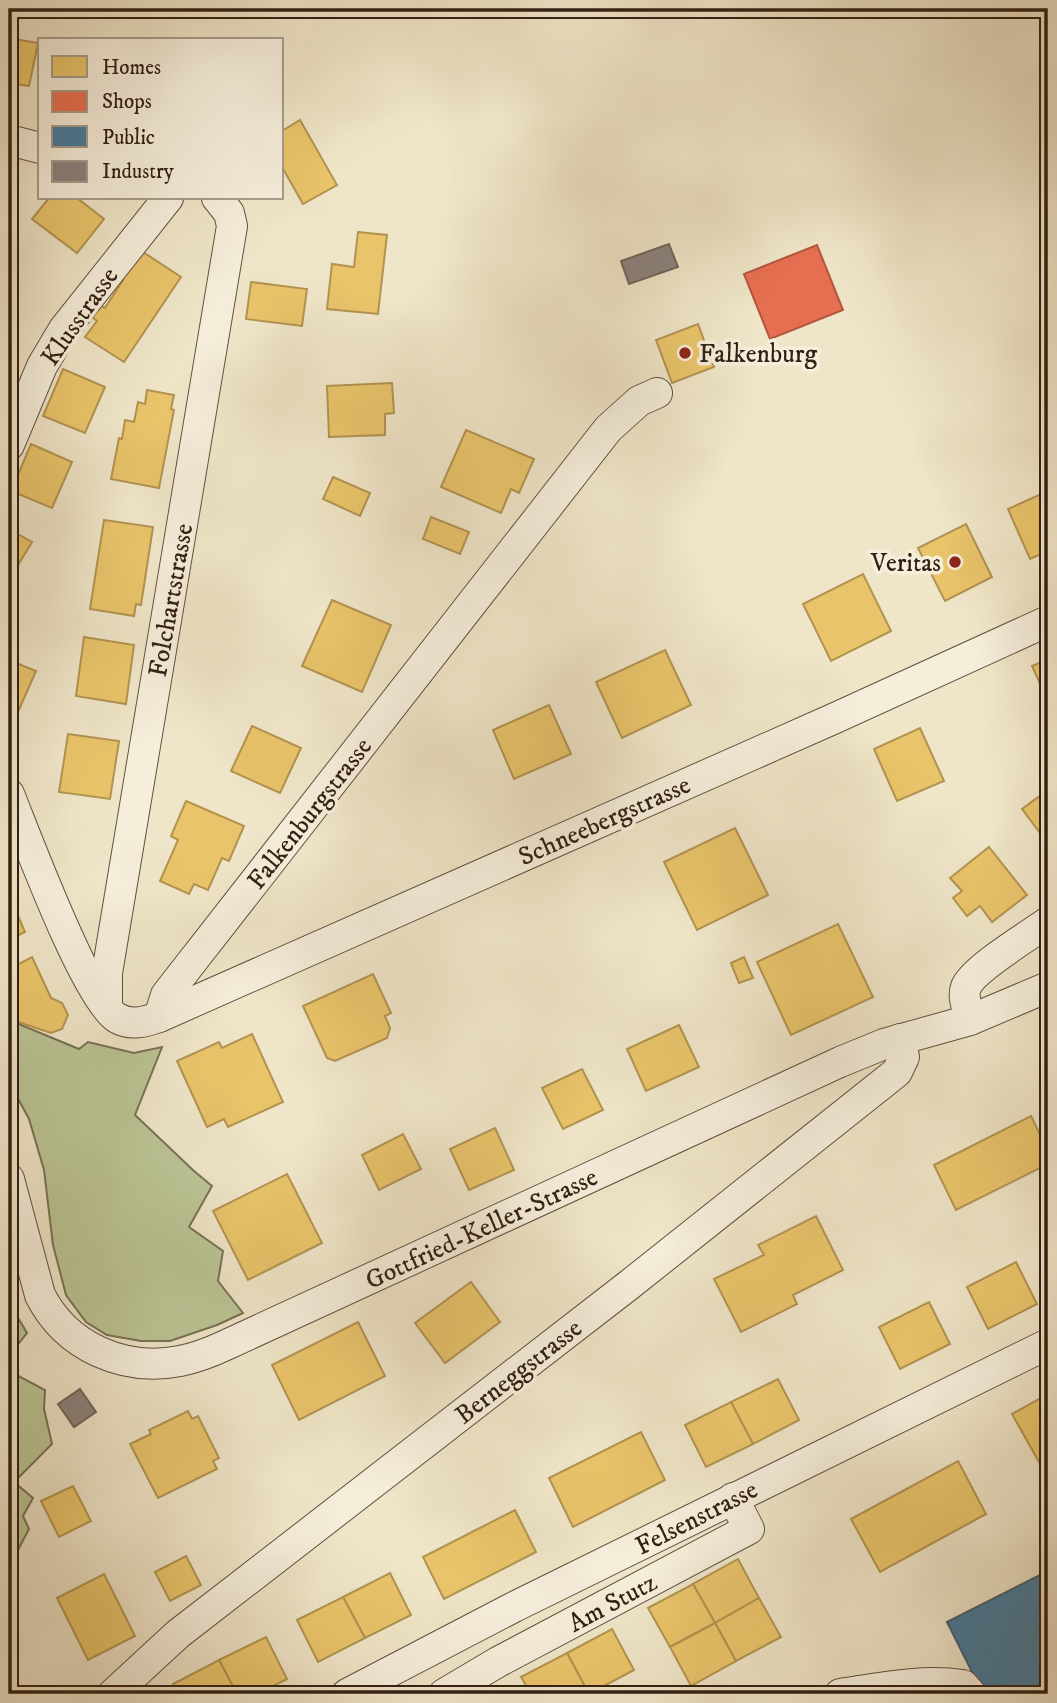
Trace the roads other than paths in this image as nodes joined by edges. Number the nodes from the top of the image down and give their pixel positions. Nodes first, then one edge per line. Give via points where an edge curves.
1 (9, 140) edge
2 (38, 147) edge
3 (166, 200) edge
4 (219, 200) edge
5 (657, 393) dead end
6 (9, 445) edge
7 (1048, 621) edge
8 (9, 794) edge
9 (1048, 922) edge
10 (1048, 987) edge
11 (107, 1007) junction
12 (159, 1017) junction
13 (970, 1020) junction
14 (900, 1039) junction
15 (9, 1178) edge
16 (1048, 1344) edge
17 (733, 1498) junction
18 (113, 1694) edge
19 (347, 1694) edge
20 (444, 1694) edge
21 (840, 1694) edge
22 (971, 1694) edge

1 - 2 street
3 - 6 street, Klusstrasse via 64,329 42,366
4 - 11 street, Folchartstrasse via 232,226 107,973
5 - 12 street, Falkenburgstrasse via 628,409 608,429 166,995
7 - 12 street, Schneebergstrasse
8 - 11 street via 82,967
9 - 13 street via 970,981 965,998
10 - 13 street, Gottfried-Keller-Strasse
11 - 12 street via 131,1023
13 - 14 street, Gottfried-Keller-Strasse
14 - 15 street, Gottfried-Keller-Strasse via 840,1062 226,1345 180,1361 126,1361 92,1349 63,1328 40,1295
14 - 18 street, Berneggstrasse via 904,1057 897,1072 629,1286 178,1634
16 - 17 street, Felsenstrasse
17 - 19 street, Felsenstrasse
17 - 20 street, Am Stutz via 749,1529
21 - 22 street via 906,1684 953,1683 963,1685

